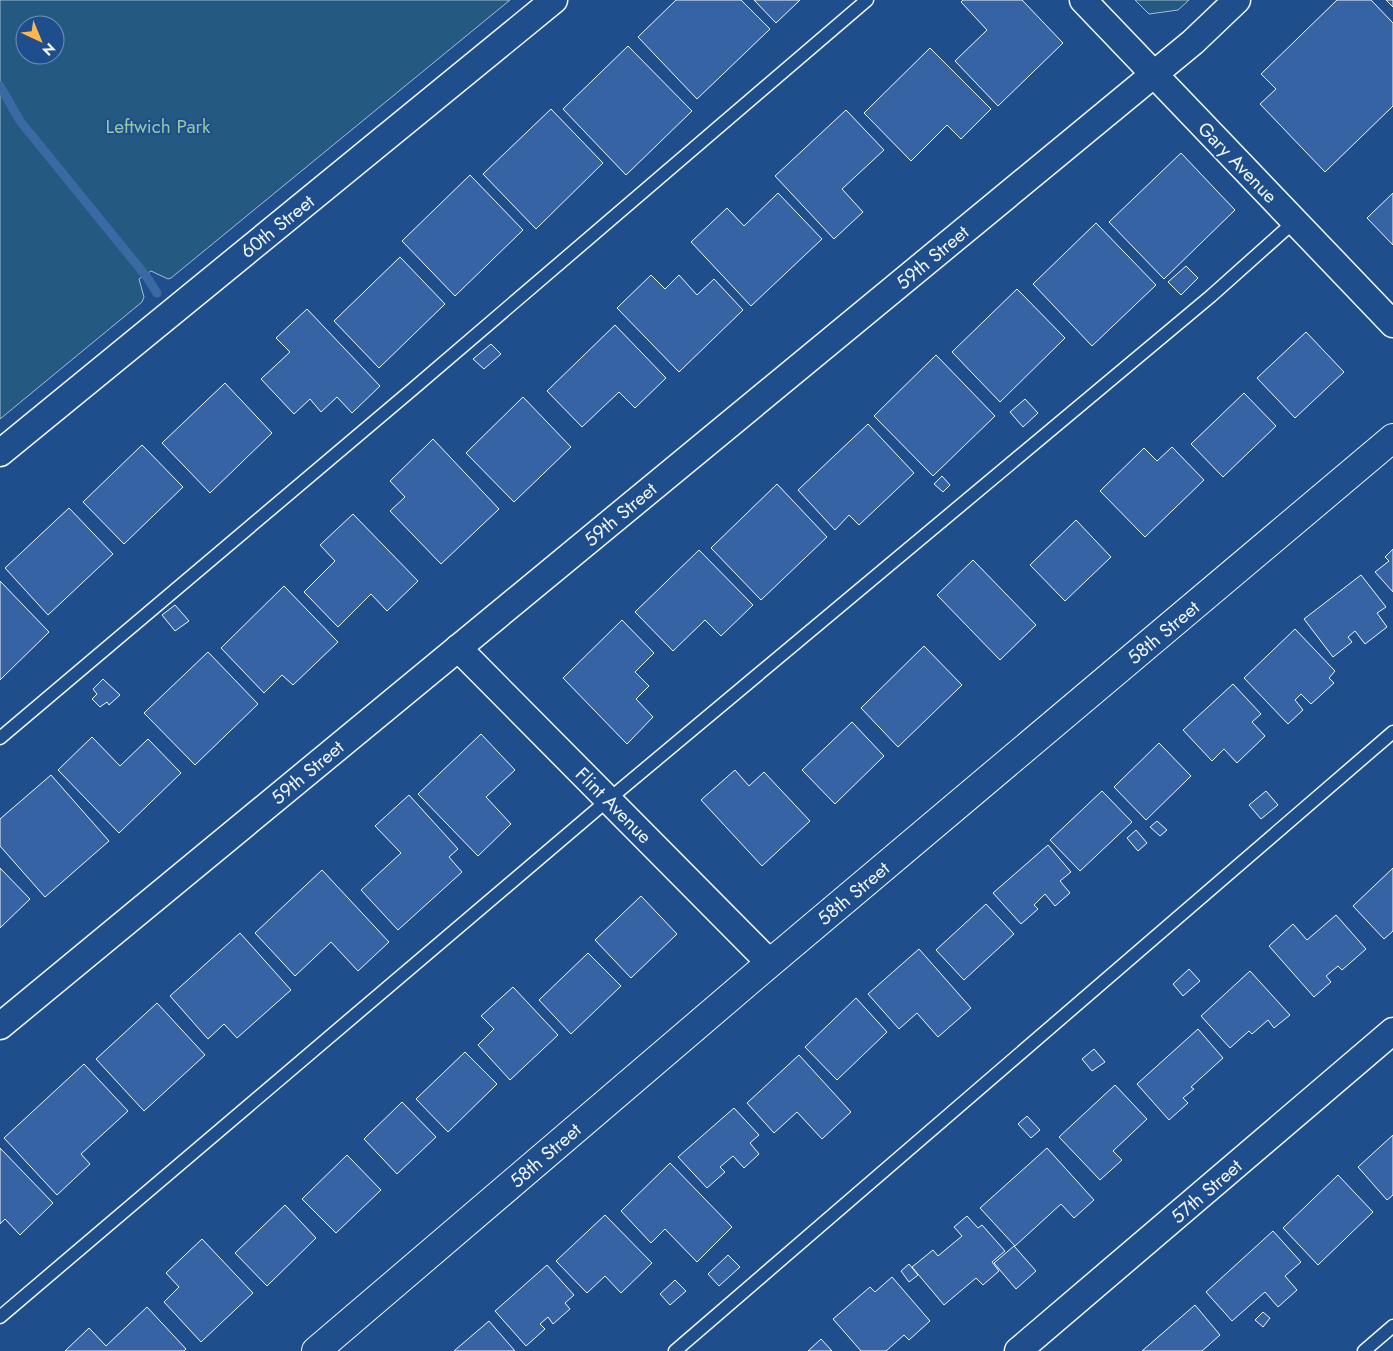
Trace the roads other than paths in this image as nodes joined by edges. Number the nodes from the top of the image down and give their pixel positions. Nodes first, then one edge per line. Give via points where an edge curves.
1 (554, 0) edge
2 (868, 0) edge
3 (1084, 0) edge
4 (1237, 0) edge
5 (1154, 74) junction
6 (1294, 221) junction
7 (1393, 324) edge
8 (1393, 438) edge
9 (0, 453) edge
10 (458, 648) junction
11 (1393, 732) edge
12 (0, 738) edge
13 (608, 800) junction
14 (770, 963) junction
15 (0, 1026) edge
16 (1393, 1030) edge
17 (0, 1317) edge
18 (1393, 1326) edge
19 (316, 1351) edge
20 (675, 1351) edge
21 (1018, 1351) edge
22 (1364, 1351) edge

1 - 9 street, 60th Street
2 - 12 lane
3 - 5 street, Gary Avenue
4 - 5 street, 59th Street
5 - 6 street, Gary Avenue
5 - 10 street, 59th Street
6 - 7 street, Gary Avenue
6 - 13 lane via 1210,296
8 - 14 street, 58th Street
10 - 13 street, Flint Avenue
10 - 15 street, 59th Street
11 - 20 lane
13 - 14 street, Flint Avenue
13 - 17 lane
14 - 19 street, 58th Street
16 - 21 street, 57th Street
18 - 22 lane

